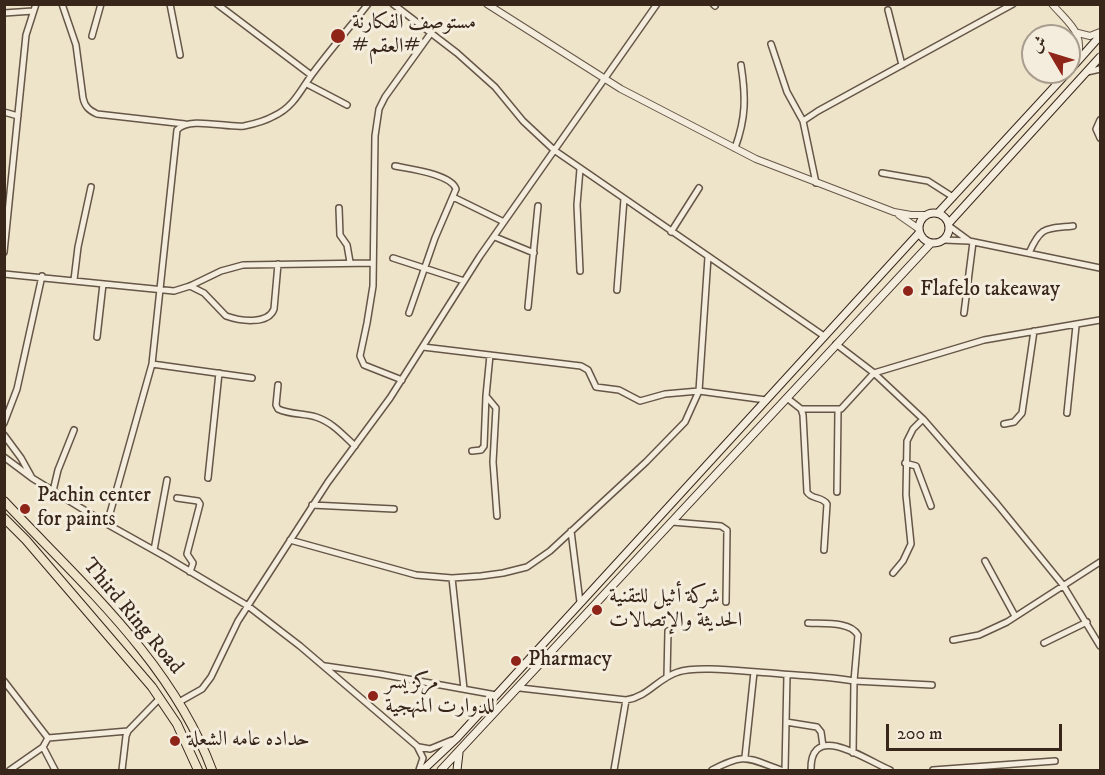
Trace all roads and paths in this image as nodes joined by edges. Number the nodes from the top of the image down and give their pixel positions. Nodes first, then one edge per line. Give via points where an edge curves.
1 (36, 4) edge
2 (62, 4) edge
3 (101, 4) edge
4 (170, 4) edge
5 (218, 4) edge
6 (368, 4) edge
7 (393, 4) edge
8 (487, 4) edge
9 (657, 4) edge
10 (1012, 4) edge
11 (1052, 4) edge
12 (888, 10) dead end
13 (33, 11) junction
14 (4, 13) edge
15 (1069, 24) edge
16 (431, 33) junction
17 (1081, 34) edge
18 (1101, 34) edge
19 (92, 36) dead end
20 (771, 44) dead end
21 (180, 55) dead end
22 (1081, 57) edge
23 (1101, 57) edge
24 (902, 65) junction
25 (741, 66) dead end
26 (1101, 69) edge
27 (1087, 72) junction
28 (311, 75) junction
29 (604, 77) junction
30 (307, 84) junction
31 (1056, 84) edge
32 (347, 105) dead end
33 (4, 112) edge
34 (18, 116) junction
35 (1101, 120) edge
36 (803, 121) junction
37 (185, 124) junction
38 (1101, 138) edge
39 (735, 148) junction
40 (554, 150) junction
41 (396, 166) dead end
42 (580, 169) junction
43 (882, 173) dead end
44 (816, 183) junction
45 (91, 187) dead end
46 (699, 188) dead end
47 (953, 196) junction
48 (453, 197) junction
49 (624, 199) junction
50 (538, 206) dead end
51 (339, 208) dead end
52 (894, 212) junction
53 (938, 213) junction
54 (926, 215) junction
55 (504, 222) junction
56 (949, 225) junction
57 (1073, 226) dead end
58 (919, 231) junction
59 (671, 232) junction
60 (495, 237) junction
61 (944, 240) junction
62 (971, 241) junction
63 (931, 243) junction
64 (4, 252) edge
65 (534, 253) junction
66 (1029, 253) junction
67 (708, 257) junction
68 (393, 258) dead end
69 (350, 262) junction
70 (374, 263) junction
71 (278, 264) junction
72 (425, 267) junction
73 (1101, 268) edge
74 (580, 271) dead end
75 (4, 274) edge
76 (42, 276) junction
77 (74, 280) junction
78 (464, 281) junction
79 (103, 284) junction
80 (190, 286) junction
81 (160, 290) junction
82 (617, 290) dead end
83 (528, 308) dead end
84 (409, 313) dead end
85 (964, 313) dead end
86 (1101, 320) edge
87 (1076, 326) junction
88 (1034, 331) junction
89 (824, 336) junction
90 (98, 337) dead end
91 (836, 344) junction
92 (423, 347) junction
93 (490, 355) junction
94 (152, 364) junction
95 (219, 373) junction
96 (874, 373) junction
97 (252, 378) dead end
98 (402, 380) junction
99 (278, 385) dead end
100 (699, 391) junction
101 (486, 396) junction
102 (787, 398) junction
103 (766, 400) junction
104 (801, 409) junction
105 (838, 411) junction
106 (1067, 413) dead end
107 (923, 419) junction
108 (4, 423) edge
109 (1004, 424) dead end
110 (74, 430) dead end
111 (4, 435) edge
112 (355, 446) junction
113 (472, 451) dead end
114 (4, 457) edge
115 (906, 463) junction
116 (32, 478) junction
117 (208, 478) dead end
118 (167, 480) dead end
119 (53, 491) junction
120 (837, 492) dead end
121 (177, 498) dead end
122 (4, 501) edge
123 (312, 505) junction
124 (931, 506) dead end
125 (394, 509) dead end
126 (497, 516) dead end
127 (4, 518) edge
128 (672, 522) junction
129 (107, 524) junction
130 (571, 531) junction
131 (290, 540) junction
132 (154, 550) junction
133 (824, 550) dead end
134 (625, 554) junction
135 (635, 561) junction
136 (985, 561) dead end
137 (1101, 562) edge
138 (190, 572) junction
139 (893, 573) dead end
140 (452, 578) junction
141 (1063, 585) junction
142 (580, 602) junction
143 (726, 602) dead end
144 (248, 606) junction
145 (1015, 616) junction
146 (1087, 622) junction
147 (808, 623) dead end
148 (668, 631) dead end
149 (953, 640) dead end
150 (1044, 643) dead end
151 (1101, 646) edge
152 (323, 666) junction
153 (754, 672) junction
154 (787, 675) junction
155 (667, 677) junction
156 (4, 681) edge
157 (854, 681) junction
158 (933, 685) dead end
159 (520, 688) junction
160 (464, 689) junction
161 (496, 694) junction
162 (160, 698) junction
163 (626, 700) junction
164 (179, 702) junction
165 (786, 722) junction
166 (128, 731) junction
167 (48, 738) junction
168 (457, 738) junction
169 (417, 746) junction
170 (823, 746) junction
171 (43, 747) junction
172 (459, 753) junction
173 (853, 753) junction
174 (745, 758) junction
175 (1055, 760) dead end
176 (1041, 762) junction
177 (1016, 767) edge
178 (965, 769) edge
179 (10, 771) edge
180 (55, 771) edge
181 (122, 771) edge
182 (198, 771) edge
183 (212, 771) edge
184 (421, 771) edge
185 (441, 771) edge
186 (457, 771) edge
187 (614, 771) edge
188 (712, 771) edge
189 (783, 771) edge
190 (811, 771) edge
191 (890, 771) edge
192 (933, 771) edge
193 (1042, 771) edge

1 - 13 street
2 - 37 street via 76,45 83,98 89,111
3 - 19 street
4 - 21 street
5 - 28 street
6 - 28 street
7 - 16 street
8 - 29 street
9 - 29 street
10 - 24 street
11 - 15 street
12 - 24 street
13 - 14 street
13 - 34 street via 26,35
16 - 40 street via 495,87
16 - 70 street via 379,109 374,157
17 - 18 street
18 - 22 main road
20 - 36 street via 787,92
23 - 27 main road
24 - 36 street
25 - 39 street via 746,95 744,122
26 - 27 street
27 - 56 main road
28 - 30 street
29 - 39 street
29 - 40 street
30 - 32 street
30 - 37 street via 286,110 259,122 243,126
31 - 47 main road
33 - 34 street
34 - 64 street
35 - 38 street via 1096,129
36 - 44 street
37 - 81 street via 176,135
39 - 44 street
40 - 42 street
40 - 55 street
41 - 48 street via 451,182 456,189
42 - 49 street
42 - 74 street
43 - 47 street via 928,181
44 - 52 street
45 - 77 street
46 - 59 street
47 - 53 main road
48 - 55 street
48 - 72 street
49 - 59 street
49 - 82 street
50 - 65 street
51 - 69 street via 340,235 347,245
52 - 54 street
52 - 58 street
53 - 54 main road
53 - 56 main road
54 - 58 main road via 920,221
55 - 60 street
56 - 61 main road
56 - 62 street
57 - 66 street via 1040,233
58 - 63 main road
58 - 89 main road
59 - 67 street
60 - 65 street
60 - 78 street
61 - 62 street
61 - 63 main road
62 - 66 street
62 - 85 street
63 - 91 main road
65 - 83 street
66 - 73 street
67 - 89 street
67 - 100 street
68 - 72 street
69 - 70 street
69 - 71 street
70 - 98 street via 361,361
71 - 80 street via 243,265
71 - 80 street via 274,309 263,320 226,316 204,293
72 - 78 street
72 - 84 street
75 - 76 street
76 - 77 street
76 - 108 street via 17,389
77 - 79 street
78 - 92 street
79 - 81 street
79 - 90 street
80 - 81 street
81 - 94 street
86 - 87 street
87 - 88 street
87 - 106 street
88 - 96 street via 954,348
88 - 109 street via 1022,413 1014,422
89 - 103 main road
91 - 96 street
91 - 102 main road
92 - 93 street
92 - 98 street
93 - 100 street via 581,366 588,370 596,387 619,390 640,400
93 - 101 street
94 - 95 street
94 - 129 street
95 - 97 street
95 - 117 street
96 - 105 street
96 - 107 street
98 - 112 street
99 - 112 street via 278,409 318,417
100 - 103 street
100 - 130 street via 685,422
101 - 113 street via 484,446
101 - 126 street via 496,408 493,462
102 - 104 street
102 - 128 main road
103 - 134 main road
104 - 105 street
104 - 133 street via 807,492 827,504
105 - 120 street
107 - 115 street via 909,435
107 - 141 street
110 - 119 street
111 - 116 street
112 - 123 street
114 - 116 street
115 - 124 street via 916,466
115 - 139 street via 911,544
116 - 119 street
118 - 132 street
119 - 129 street
121 - 138 street via 200,504 187,554 193,562
122 - 164 main road, Third Ring Road via 112,615
123 - 125 street
123 - 131 street
127 - 162 main road, Third Ring Road
128 - 135 main road
128 - 143 street via 721,526 727,530
129 - 132 street
130 - 140 street via 527,567
130 - 142 street
131 - 140 street via 416,575
131 - 144 street
132 - 138 street
134 - 135 main road
134 - 142 main road
135 - 159 main road
136 - 145 street
137 - 141 street
138 - 144 street
140 - 160 street
141 - 145 street
141 - 146 street
142 - 161 main road
144 - 152 street
144 - 164 street via 211,677 202,689
145 - 149 street via 979,635
146 - 150 street
146 - 151 street
147 - 157 street via 849,626 855,630 858,635
148 - 155 street
152 - 160 street
152 - 169 street
153 - 154 street
153 - 155 street via 714,669 680,671
153 - 174 street
154 - 157 street
154 - 165 street
155 - 163 street via 648,692
156 - 167 street
157 - 158 street
157 - 173 street
159 - 163 street
159 - 172 main road
160 - 161 street
161 - 168 main road
162 - 166 street
162 - 182 main road, Third Ring Road via 177,724
163 - 187 street
164 - 183 main road, Third Ring Road
165 - 170 street via 817,727
165 - 189 street
166 - 167 street
166 - 181 street
167 - 171 street
168 - 169 street via 433,749
168 - 184 main road
169 - 184 street via 423,758
170 - 173 street via 831,744
170 - 190 street via 812,759
171 - 179 street
171 - 180 street
172 - 185 main road
172 - 186 main road
173 - 191 street
174 - 188 street
174 - 189 street
175 - 176 street
176 - 177 street
176 - 193 street
177 - 178 street
178 - 192 street

